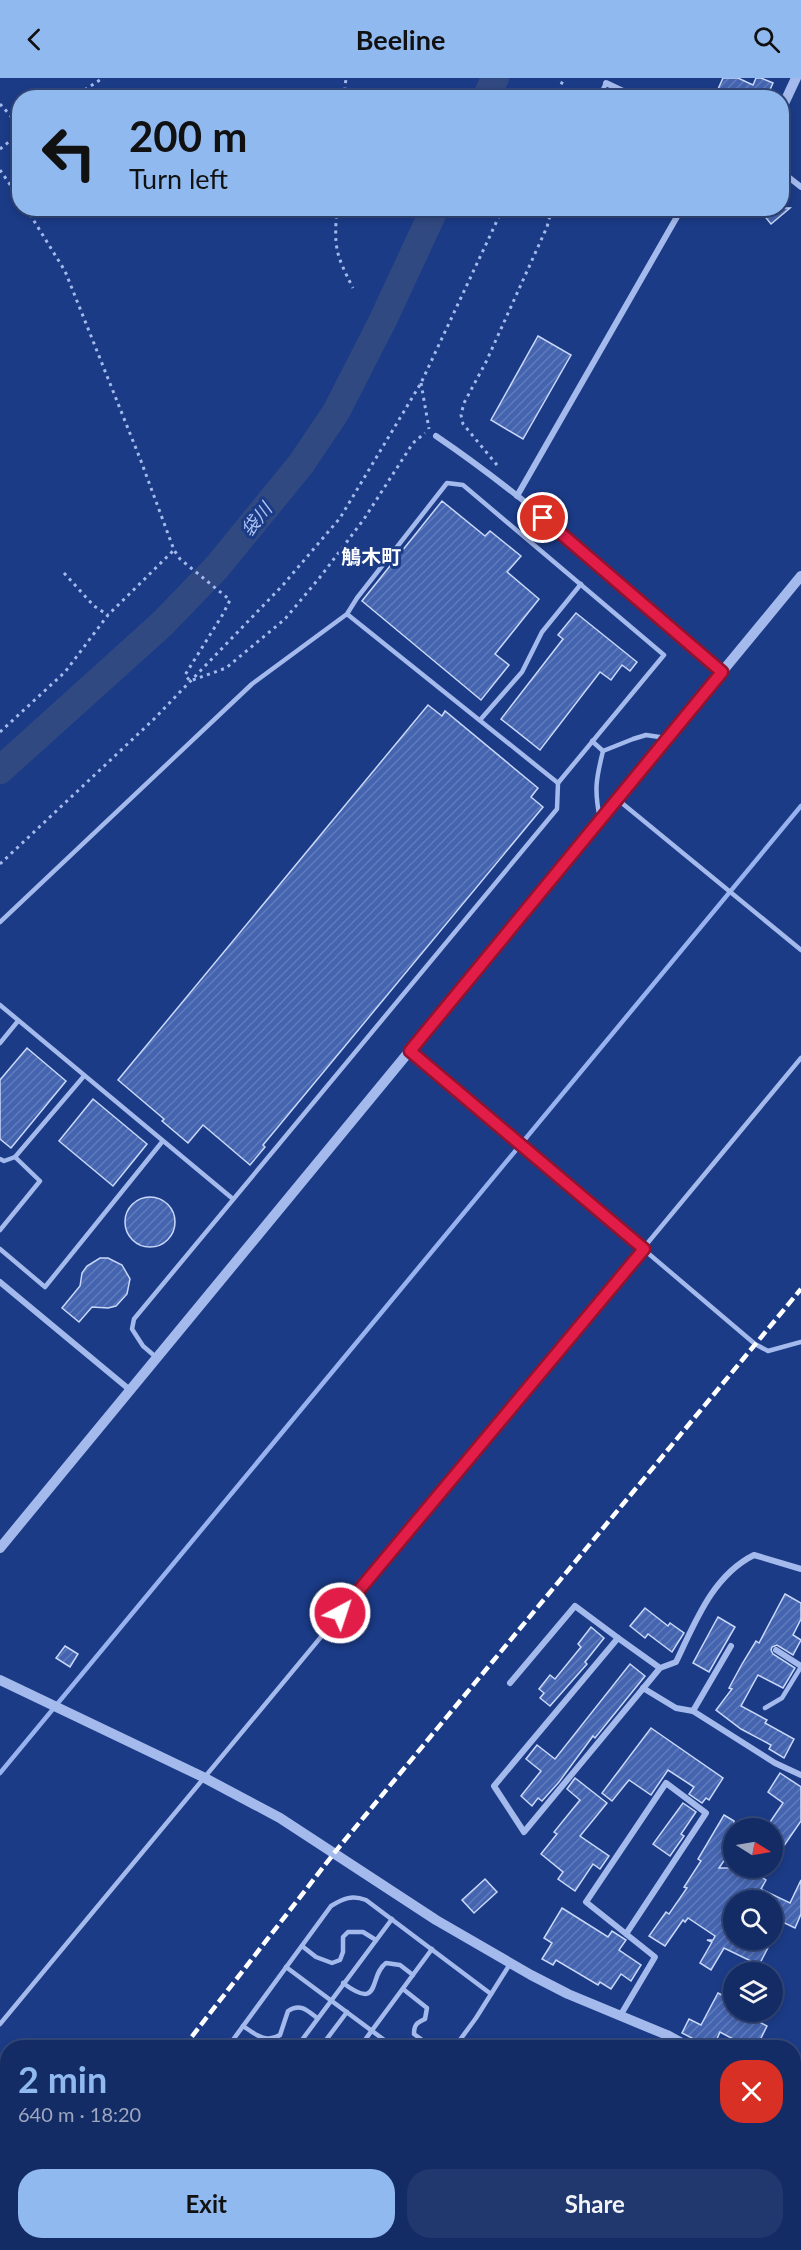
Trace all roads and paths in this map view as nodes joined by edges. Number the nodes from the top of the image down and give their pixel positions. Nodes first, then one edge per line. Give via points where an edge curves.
1 (103, 78) edge
2 (796, 78) edge
3 (606, 83) joint
4 (84, 90) edge
5 (603, 90) edge
6 (621, 90) edge
7 (789, 93) edge
8 (0, 104) edge
9 (12, 118) edge
10 (12, 139) edge
11 (0, 149) edge
12 (0, 170) edge
13 (789, 178) edge
14 (12, 187) edge
15 (801, 187) edge
16 (31, 216) edge
17 (336, 216) edge
18 (499, 216) edge
19 (550, 216) edge
20 (677, 216) edge
21 (353, 288) dead end
22 (421, 383) junction
23 (436, 436) dead end
24 (502, 470) dead end
25 (517, 496) junction
26 (174, 550) junction
27 (64, 573) dead end
28 (801, 576) edge
29 (581, 584) junction
30 (347, 614) junction
31 (108, 615) junction
32 (722, 672) junction
33 (190, 681) junction
34 (480, 720) junction
35 (0, 732) edge
36 (666, 738) junction
37 (592, 741) junction
38 (603, 751) junction
39 (558, 783) junction
40 (617, 799) junction
41 (600, 819) junction
42 (0, 864) edge
43 (0, 922) edge
44 (801, 950) edge
45 (0, 1005) edge
46 (18, 1021) junction
47 (0, 1043) edge
48 (410, 1051) junction
49 (801, 1058) edge
50 (84, 1076) junction
51 (162, 1142) junction
52 (15, 1157) junction
53 (0, 1159) edge
54 (233, 1199) junction
55 (0, 1230) edge
56 (0, 1249) edge
57 (644, 1249) junction
58 (0, 1282) edge
59 (801, 1342) edge
60 (157, 1358) junction
61 (130, 1390) junction
62 (0, 1548) edge
63 (801, 1569) edge
64 (618, 1638) junction
65 (731, 1646) dead end
66 (776, 1650) dead end
67 (801, 1667) edge
68 (660, 1668) junction
69 (0, 1680) edge
70 (510, 1683) dead end
71 (643, 1688) junction
72 (765, 1708) dead end
73 (693, 1711) junction
74 (801, 1775) edge
75 (203, 1777) junction
76 (392, 1919) junction
77 (626, 1934) junction
78 (376, 1940) junction
79 (302, 1946) junction
80 (432, 1949) junction
81 (510, 1964) junction
82 (286, 1967) junction
83 (413, 1975) junction
84 (344, 1983) junction
85 (403, 1989) junction
86 (491, 1994) junction
87 (331, 2000) junction
88 (347, 2012) junction
89 (620, 2016) junction
90 (317, 2018) junction
91 (0, 2024) edge
92 (243, 2026) junction
93 (372, 2030) junction
94 (667, 2035) junction
95 (234, 2040) edge
96 (302, 2040) edge
97 (326, 2040) edge
98 (365, 2040) edge
99 (385, 2040) edge
100 (422, 2040) edge
101 (459, 2040) edge
102 (664, 2040) edge
103 (676, 2040) edge

1 - 4 path
2 - 7 street
3 - 5 lane
3 - 6 street
8 - 9 path
10 - 11 path
12 - 14 path
13 - 15 street
16 - 26 path via 65,271
17 - 21 path via 334,241
18 - 22 path
19 - 24 path via 461,415 463,423
20 - 25 street
22 - 33 path via 340,518 283,585
22 - 33 path via 429,430 413,443 321,576 285,619 226,668
23 - 25 street
25 - 32 street
26 - 31 path
26 - 33 path via 180,560 230,600 185,675
27 - 31 path via 94,606
28 - 32 street
29 - 30 lane via 464,485 447,483
29 - 34 lane via 542,632 522,672
29 - 37 lane via 664,655
30 - 34 lane
30 - 43 lane via 252,684
31 - 35 path via 65,672
32 - 36 street
33 - 42 path
34 - 39 lane
36 - 38 lane via 646,735
36 - 40 street
37 - 38 lane
37 - 39 lane
38 - 41 lane via 595,781
39 - 54 lane via 557,808
40 - 41 street
40 - 44 lane
41 - 48 street
45 - 46 lane
46 - 47 lane
46 - 50 lane
48 - 57 lane
48 - 60 street
49 - 57 lane
50 - 51 lane
50 - 52 lane
51 - 54 lane
51 - 56 lane via 45,1287
52 - 53 lane
52 - 55 lane via 40,1181
54 - 60 lane via 134,1319 132,1329
57 - 59 lane via 762,1349 768,1351
57 - 75 lane
58 - 61 street
60 - 61 street
61 - 62 street
63 - 68 street via 754,1555 746,1560 714,1588 676,1662
64 - 68 street
64 - 70 street via 575,1606
64 - 71 street via 494,1786 524,1832
65 - 73 street
66 - 67 street
67 - 72 lane via 782,1698
68 - 71 street
69 - 75 street
71 - 73 street via 676,1708
73 - 74 street
75 - 81 street via 280,1818
75 - 91 lane
76 - 78 lane
76 - 79 lane via 355,1896 332,1906
76 - 80 lane
77 - 77 street via 586,1902 666,1783 706,1813
77 - 89 street via 655,1957
78 - 79 lane via 363,1932 348,1932 343,1937 340,1960 332,1964
78 - 84 lane
79 - 82 lane
80 - 83 lane
80 - 86 lane
81 - 86 lane
81 - 89 street
82 - 87 lane
82 - 92 lane
83 - 84 lane via 400,1965 386,1963 378,1971 369,1993 359,1993
83 - 85 lane
84 - 87 lane
85 - 93 lane
85 - 100 lane via 427,2008 428,2014 417,2023 414,2034
86 - 101 lane
87 - 88 lane
87 - 90 lane
88 - 93 lane
88 - 97 lane
89 - 94 street
90 - 92 lane via 294,2006 288,2010 280,2036 269,2040
90 - 96 lane
92 - 95 lane
93 - 98 lane
93 - 99 lane
94 - 102 street
94 - 103 street

